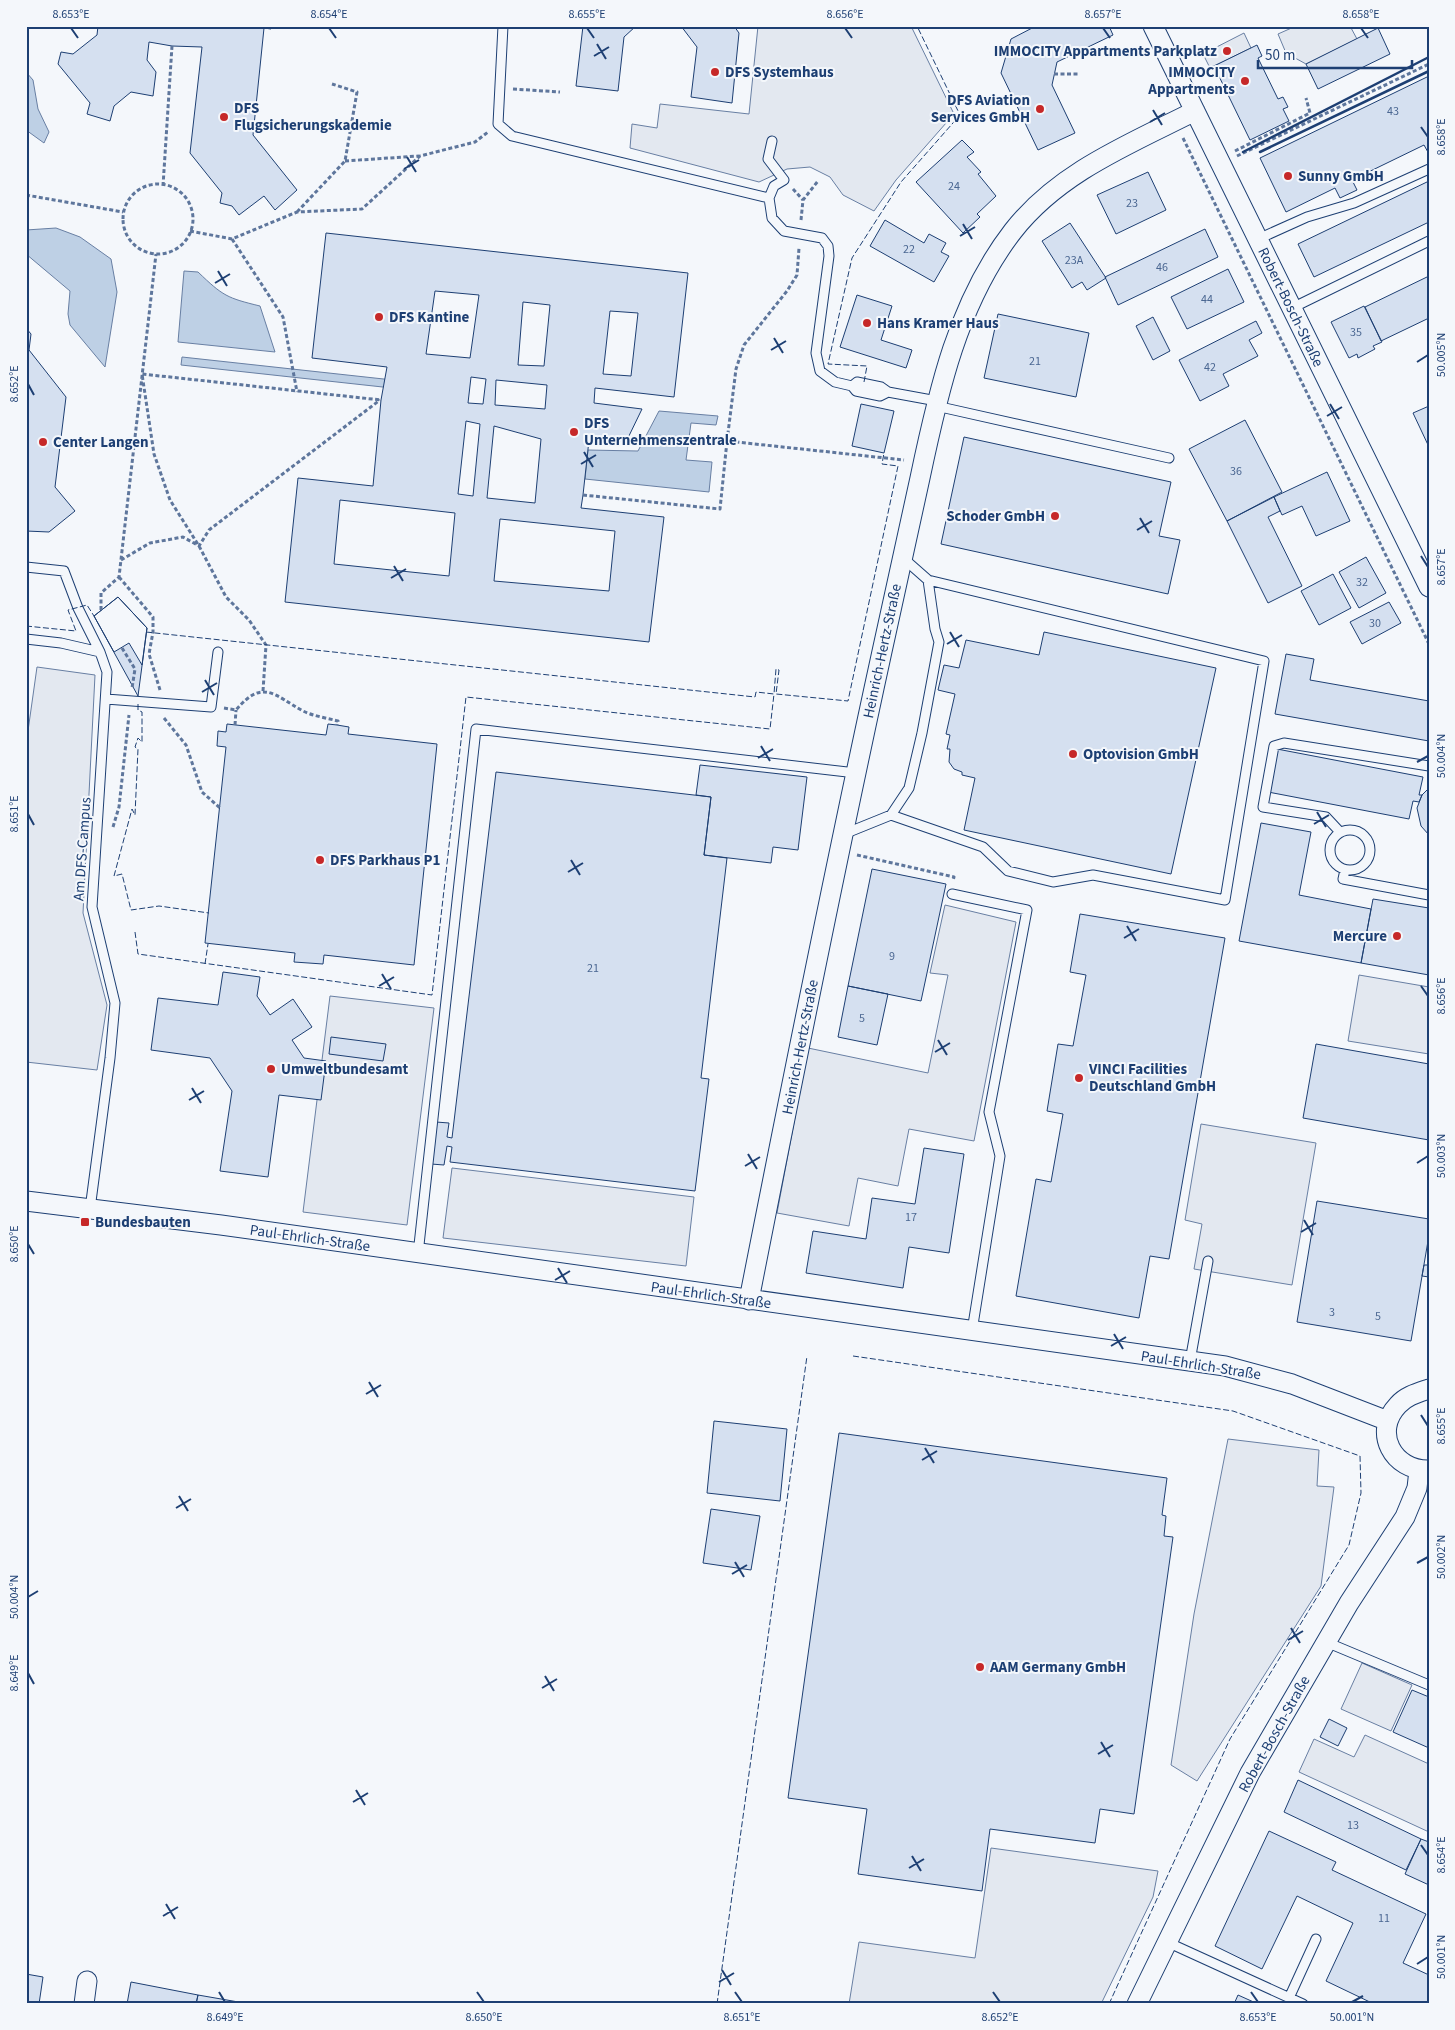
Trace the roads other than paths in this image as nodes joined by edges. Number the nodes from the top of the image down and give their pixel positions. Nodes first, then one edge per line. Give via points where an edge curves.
1 (503, 26) edge
2 (1153, 26) edge
3 (1195, 112) junction
4 (772, 141) dead end
5 (1429, 169) edge
6 (769, 198) junction
7 (1258, 239) junction
8 (1429, 241) edge
9 (1292, 308) junction
10 (936, 404) junction
11 (1169, 458) dead end
12 (903, 558) junction
13 (26, 567) edge
14 (928, 580) junction
15 (1429, 587) edge
16 (26, 639) edge
17 (100, 652) junction
18 (218, 652) dead end
19 (106, 699) junction
20 (1429, 766) edge
21 (856, 773) junction
22 (891, 815) junction
23 (1340, 832) junction
24 (841, 843) junction
25 (1345, 870) junction
26 (952, 894) road end
27 (1429, 895) edge
28 (26, 1202) edge
29 (90, 1209) junction
30 (418, 1254) junction
31 (1208, 1261) dead end
32 (749, 1300) junction
33 (972, 1331) junction
34 (1190, 1361) junction
35 (1429, 1389) edge
36 (1388, 1420) junction
37 (1424, 1470) edge
38 (1326, 1642) junction
39 (1429, 1685) edge
40 (1316, 1939) dead end
41 (1167, 1942) junction
42 (87, 1981) dead end
43 (1289, 1998) junction
44 (84, 2004) edge
45 (1137, 2004) edge
46 (1303, 2004) edge

1 - 6 lane via 498,124 512,136
2 - 3 street, Robert-Bosch-Straße
3 - 7 street, Robert-Bosch-Straße
3 - 10 street, Heinrich-Hertz-Straße via 1080,171 1029,211 978,285 955,341
4 - 6 lane via 768,159 784,180 774,186
5 - 7 lane via 1354,203 1307,217
6 - 10 lane via 772,218 784,231 822,238 828,246 816,354 820,372 835,382 852,386 856,391 880,396 888,392
7 - 9 street, Robert-Bosch-Straße
8 - 9 lane
9 - 15 street, Robert-Bosch-Straße
10 - 11 lane
10 - 12 street, Heinrich-Hertz-Straße
12 - 14 lane
12 - 21 street, Heinrich-Hertz-Straße
13 - 17 lane, Am DFS-Campus via 64,571
14 - 22 lane via 939,642 909,788
14 - 22 lane via 1264,661 1225,900 1093,875 1054,882 1008,872 983,848
16 - 17 lane
17 - 19 lane, Am DFS-Campus via 107,672
18 - 19 lane via 211,707
19 - 29 lane, Am DFS-Campus via 92,906 115,1003
20 - 23 lane via 1284,743 1274,746 1263,807 1326,817
21 - 24 street, Heinrich-Hertz-Straße
21 - 30 lane via 476,729
22 - 24 lane
23 - 25 lane via 1331,842 1330,855 1335,864
23 - 25 lane via 1360,832 1370,847 1364,865
24 - 32 street, Heinrich-Hertz-Straße
25 - 27 lane via 1343,879
26 - 33 lane via 1027,910 989,1112 1000,1156
28 - 29 street, Paul-Ehrlich-Straße
29 - 30 street, Paul-Ehrlich-Straße
30 - 32 street, Paul-Ehrlich-Straße
31 - 34 lane
32 - 33 street, Paul-Ehrlich-Straße
33 - 34 street, Paul-Ehrlich-Straße
34 - 36 street, Paul-Ehrlich-Straße via 1264,1375
35 - 36 street via 1405,1399
36 - 37 street via 1387,1435 1393,1454 1407,1467
37 - 38 street, Robert-Bosch-Straße via 1405,1517
38 - 39 lane
38 - 41 street, Robert-Bosch-Straße via 1250,1773
40 - 43 lane
41 - 43 lane
41 - 45 street, Robert-Bosch-Straße
42 - 44 street
43 - 46 lane

